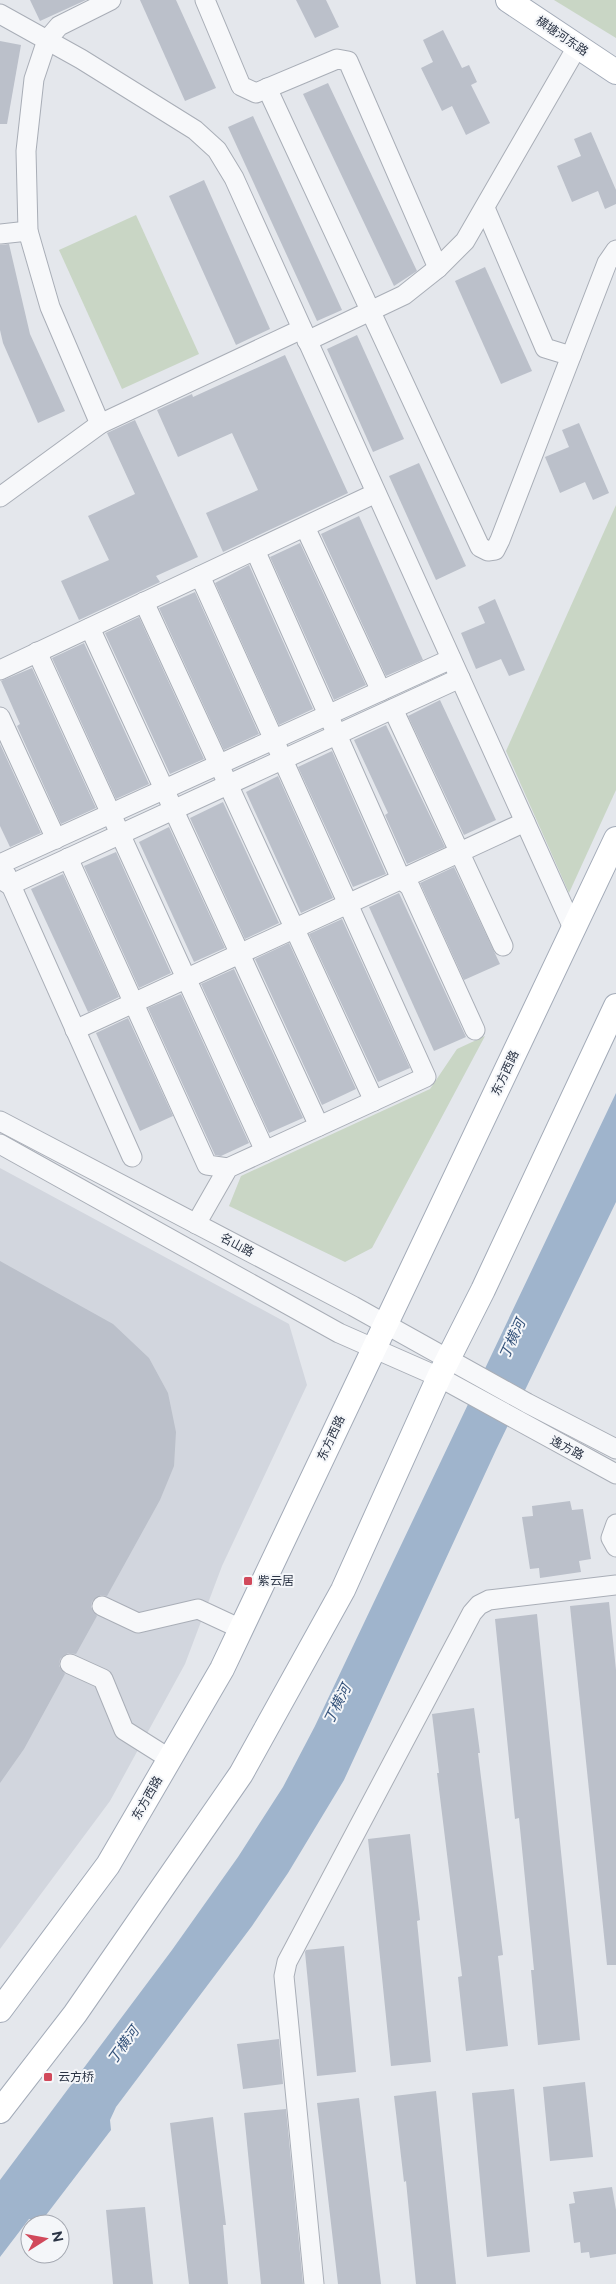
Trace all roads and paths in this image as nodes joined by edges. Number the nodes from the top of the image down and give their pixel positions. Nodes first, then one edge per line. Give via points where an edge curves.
1 (205, 0) edge
2 (508, 0) edge
3 (530, 0) edge
4 (104, 2) edge
5 (0, 14) edge
6 (47, 40) junction
7 (577, 47) junction
8 (616, 58) edge
9 (616, 72) edge
10 (267, 88) junction
11 (485, 208) junction
12 (28, 231) junction
13 (0, 234) edge
14 (616, 250) edge
15 (438, 268) junction
16 (370, 311) junction
17 (305, 335) junction
18 (571, 356) junction
19 (100, 424) junction
20 (376, 493) junction
21 (0, 496) edge
22 (305, 527) junction
23 (255, 550) junction
24 (200, 576) junction
25 (144, 602) junction
26 (90, 628) junction
27 (37, 652) junction
28 (452, 659) junction
29 (0, 670) edge
30 (460, 678) junction
31 (381, 691) junction
32 (393, 709) junction
33 (328, 715) junction
34 (1, 721) edge
35 (337, 734) junction
36 (274, 740) junction
37 (283, 760) junction
38 (219, 765) junction
39 (228, 785) junction
40 (164, 790) junction
41 (173, 810) junction
42 (111, 814) junction
43 (525, 822) junction
44 (121, 834) junction
45 (56, 839) junction
46 (616, 839) edge
47 (459, 852) junction
48 (68, 858) junction
49 (2, 871) edge
50 (402, 878) junction
51 (348, 904) junction
52 (294, 928) junction
53 (573, 928) junction
54 (503, 946) dead end
55 (239, 953) junction
56 (187, 978) junction
57 (134, 1002) junction
58 (616, 1006) edge
59 (75, 1030) junction
60 (475, 1030) dead end
61 (374, 1101) junction
62 (0, 1121) edge
63 (319, 1126) junction
64 (0, 1144) edge
65 (265, 1150) junction
66 (132, 1157) dead end
67 (228, 1168) junction
68 (196, 1224) junction
69 (387, 1325) junction
70 (376, 1348) junction
71 (443, 1368) junction
72 (472, 1373) joint
73 (616, 1449) edge
74 (616, 1474) edge
75 (616, 1524) edge
76 (616, 1547) edge
77 (616, 1585) edge
78 (102, 1606) dead end
79 (242, 1629) junction
80 (70, 1664) dead end
81 (170, 1758) junction
82 (0, 2010) edge
83 (0, 2111) edge
84 (314, 2284) edge

1 - 10 street via 241,86 256,93
2 - 7 main road, 横塘河东路
3 - 8 main road, 横塘河东路
4 - 6 street via 59,26
5 - 6 street
6 - 12 street via 34,80 27,142
6 - 17 street via 195,130 217,150 234,178
7 - 9 main road, 横塘河东路
7 - 11 street
10 - 15 street via 337,59 348,61
10 - 16 street
11 - 15 street via 465,241
11 - 18 street via 546,348
12 - 13 street
12 - 19 street via 50,307
14 - 18 street via 607,263
15 - 16 street via 404,295
16 - 17 street
16 - 18 street via 480,547 488,551 495,550 500,540
17 - 19 street
17 - 20 street
19 - 21 street
20 - 22 street
20 - 28 street
22 - 23 street
22 - 31 street
23 - 24 street
23 - 33 street
24 - 25 street
24 - 36 street
25 - 26 street
25 - 38 street
26 - 27 street
26 - 40 street
27 - 29 street
27 - 42 street
28 - 30 street
28 - 31 street
30 - 32 street
30 - 43 street
31 - 33 street
32 - 35 street
32 - 47 street
33 - 35 street
33 - 36 street
34 - 45 street
35 - 37 street
35 - 50 street
36 - 37 street
36 - 38 street
37 - 39 street
37 - 51 street
38 - 39 street
38 - 40 street
39 - 41 street
39 - 52 street
40 - 41 street
40 - 42 street
41 - 44 street
41 - 55 street
42 - 44 street
42 - 45 street
43 - 47 street
43 - 53 street
44 - 48 street
44 - 56 street
45 - 49 street
46 - 53 main road, 东方西路
47 - 50 street
47 - 54 street
48 - 49 street
48 - 57 street
49 - 59 street
50 - 51 street
50 - 60 street via 410,887
51 - 52 street
51 - 61 street via 426,1077
52 - 55 street
52 - 61 street
53 - 69 main road, 东方西路
55 - 56 street
55 - 63 street
56 - 57 street
56 - 65 street
57 - 59 street
57 - 67 street via 208,1165
58 - 71 main road
59 - 66 street
61 - 63 street
62 - 68 street, 名山路
63 - 65 street
64 - 70 street, 名山路 via 339,1333
65 - 67 street
67 - 68 street
68 - 69 street, 名山路
69 - 70 main road, 东方西路
69 - 71 street, 名山路
70 - 71 street, 名山路
70 - 79 main road, 东方西路 via 337,1423
71 - 72 street, 名山路
71 - 74 street, 逸方路 via 468,1393
71 - 83 main road via 343,1590 241,1774 74,2014
72 - 73 street, 逸方路
75 - 76 street via 611,1538
77 - 84 street via 489,1600 472,1613 287,1962 284,1976
78 - 79 street via 138,1623 198,1609
79 - 81 main road, 东方西路 via 222,1670
80 - 81 street via 103,1679 124,1730
81 - 82 main road, 东方西路 via 108,1865

